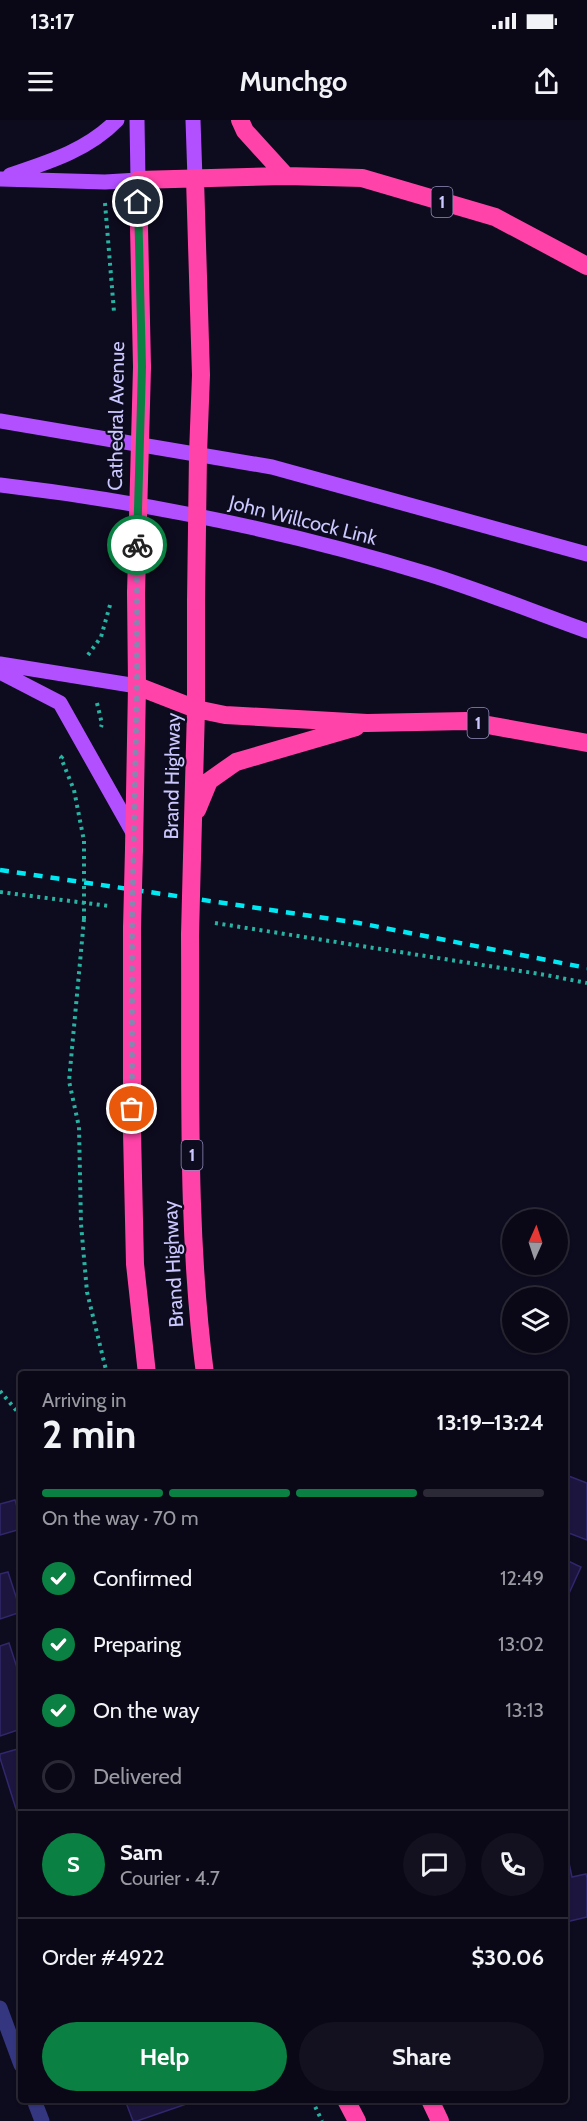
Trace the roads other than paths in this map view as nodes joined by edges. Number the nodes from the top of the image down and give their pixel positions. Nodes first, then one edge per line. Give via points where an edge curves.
1 (117, 120) edge
2 (137, 120) edge
3 (193, 120) edge
4 (240, 120) edge
5 (286, 176) junction
6 (1, 178) edge
7 (195, 179) junction
8 (138, 180) junction
9 (587, 266) edge
10 (0, 421) edge
11 (0, 485) edge
12 (587, 554) edge
13 (587, 632) edge
14 (0, 664) edge
15 (0, 672) edge
16 (137, 686) junction
17 (196, 709) junction
18 (367, 723) junction
19 (587, 742) edge
20 (193, 819) junction
21 (134, 842) junction
22 (132, 928) joint
23 (147, 1371) edge
24 (205, 1371) edge
25 (0, 2008) edge
26 (18, 2056) edge
27 (35, 2103) edge
28 (348, 2103) edge
29 (431, 2103) edge
30 (42, 2121) edge
31 (357, 2121) edge
32 (440, 2121) edge

1 - 6 main road via 102,135 60,158
2 - 8 main road, Cathedral Avenue
3 - 7 main road
4 - 5 highway via 245,131
5 - 7 highway, 1
5 - 9 highway, 1 via 362,178 495,217
6 - 8 main road
7 - 8 highway, 1
7 - 17 highway, Brand Highway / 1, bridge via 201,375
8 - 16 highway, Cathedral Avenue, bridge via 142,367
10 - 12 main road, John Willcock Link via 272,467
11 - 13 main road, John Willcock Link via 88,495 266,529 429,574
14 - 16 main road
15 - 21 main road via 60,703
16 - 17 highway
16 - 21 highway, Cathedral Avenue
17 - 18 highway, 1 via 225,715
17 - 20 highway, Brand Highway / 1
18 - 19 highway, 1 via 466,721
18 - 20 highway, 1 via 236,762 209,781
20 - 24 highway, Brand Highway / 1, bridge via 192,1197
21 - 22 highway, Cathedral Avenue, bridge
22 - 23 highway, Brand Highway via 135,1264
25 - 26 street
27 - 30 street
28 - 31 highway
29 - 32 highway

